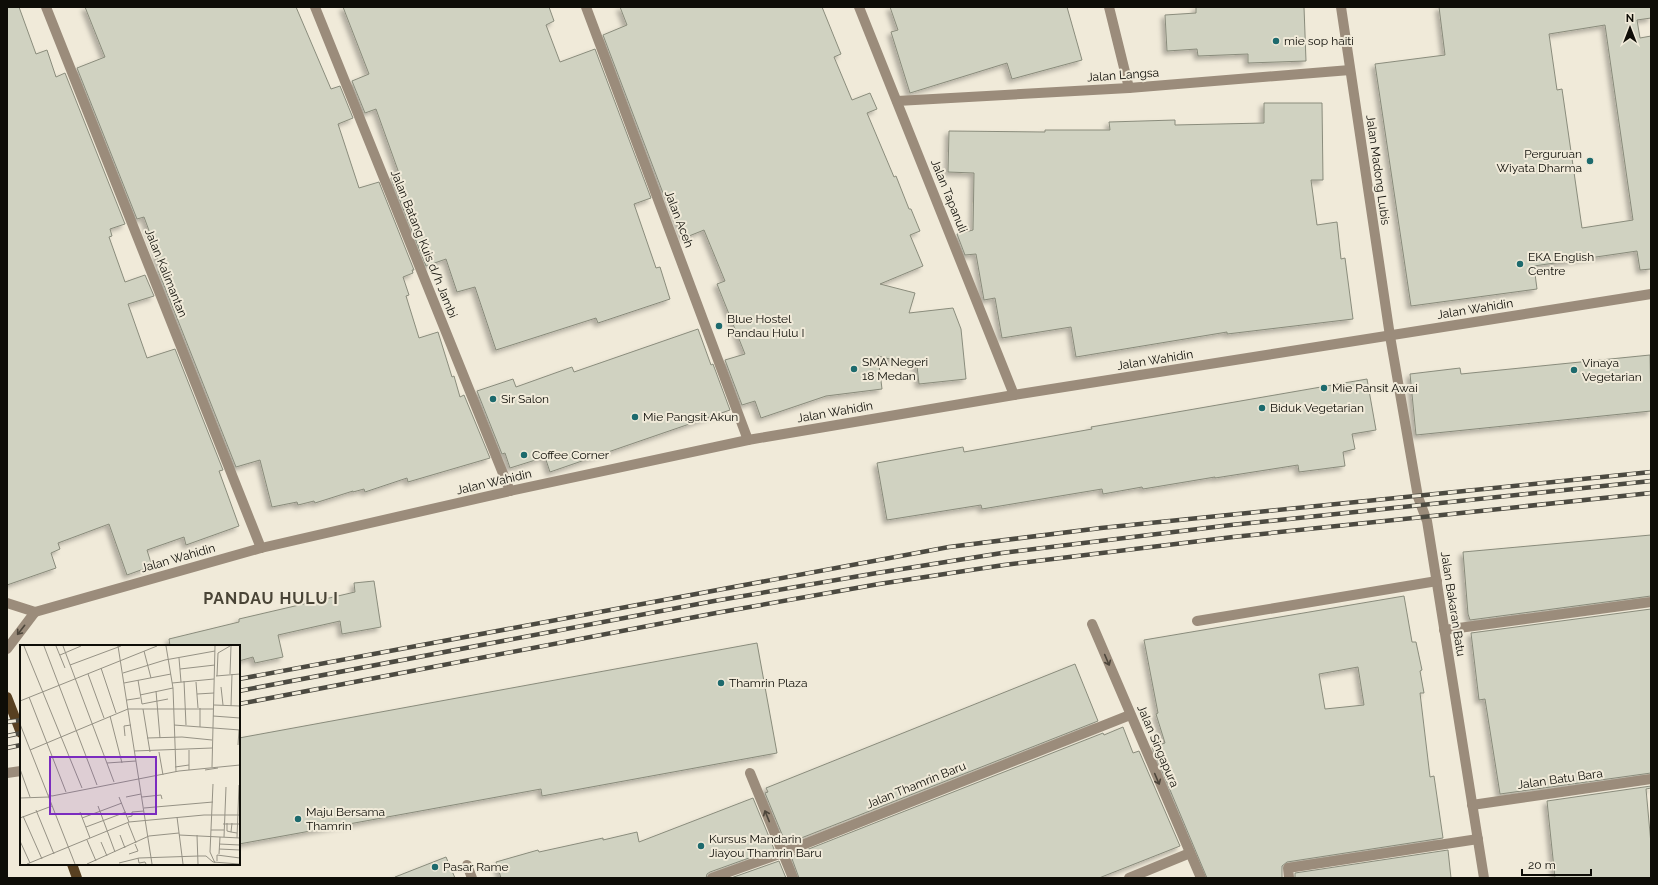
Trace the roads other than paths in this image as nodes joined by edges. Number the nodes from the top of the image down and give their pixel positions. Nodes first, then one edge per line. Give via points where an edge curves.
1 (46, 7) edge
2 (315, 7) edge
3 (586, 7) edge
4 (859, 7) edge
5 (1109, 7) edge
6 (1341, 7) edge
7 (1350, 70) junction
8 (1129, 88) junction
9 (897, 101) junction
10 (1651, 294) edge
11 (1390, 336) junction
12 (1014, 395) junction
13 (748, 440) junction
14 (510, 491) junction
15 (261, 548) junction
16 (1437, 580) junction
17 (1651, 602) edge
18 (7, 603) edge
19 (35, 612) junction
20 (1197, 621) dead end
21 (1092, 624) dead end
22 (1444, 630) junction
23 (7, 649) edge
24 (7, 697) edge
25 (1130, 715) junction
26 (20, 730) edge
27 (20, 771) edge
28 (750, 773) dead end
29 (7, 774) edge
30 (1651, 779) edge
31 (1472, 805) junction
32 (1478, 839) junction
33 (782, 853) junction
34 (1190, 853) junction
35 (72, 865) edge
36 (467, 865) dead end
37 (77, 878) edge
38 (472, 878) edge
39 (712, 878) edge
40 (793, 878) edge
41 (1129, 878) edge
42 (1201, 878) edge
43 (1289, 878) edge
44 (1484, 878) edge

1 - 15 street, Jalan Kalimantan
2 - 14 street, Jalan Batang Kuis d/h Jambi
3 - 13 street, Jalan Aceh
4 - 9 street, Jalan Tapanuli
5 - 8 street
6 - 7 street, Jalan Madong Lubis
7 - 8 street, Jalan Langsa
7 - 11 street, Jalan Madong Lubis
8 - 9 street, Jalan Langsa
9 - 12 street, Jalan Tapanuli
10 - 11 street, Jalan Wahidin
11 - 12 street, Jalan Wahidin
11 - 16 street, Jalan Bakaran Batu via 1418,497 1427,522
12 - 13 street, Jalan Wahidin
13 - 14 street, Jalan Wahidin
14 - 15 street, Jalan Wahidin
15 - 19 street, Jalan Wahidin
16 - 20 street
16 - 22 street, Jalan Bakaran Batu
17 - 22 street
18 - 19 street
19 -> 23 street
21 -> 25 street, Jalan Singapura
22 - 31 street, Jalan Bakaran Batu
24 - 26 main road
25 - 33 street, Jalan Thamrin Baru
25 -> 34 street, Jalan Singapura
27 - 29 street
33 -> 28 street
30 - 31 street, Jalan Batu Bara
31 - 32 street, Jalan Bakaran Batu
32 - 43 street via 1288,868
32 - 44 street, Jalan Bakaran Batu
33 - 39 street, Jalan Thamrin Baru
33 - 40 street
34 - 41 street
34 - 42 street, Jalan Singapura
35 - 37 main road
36 - 38 street

